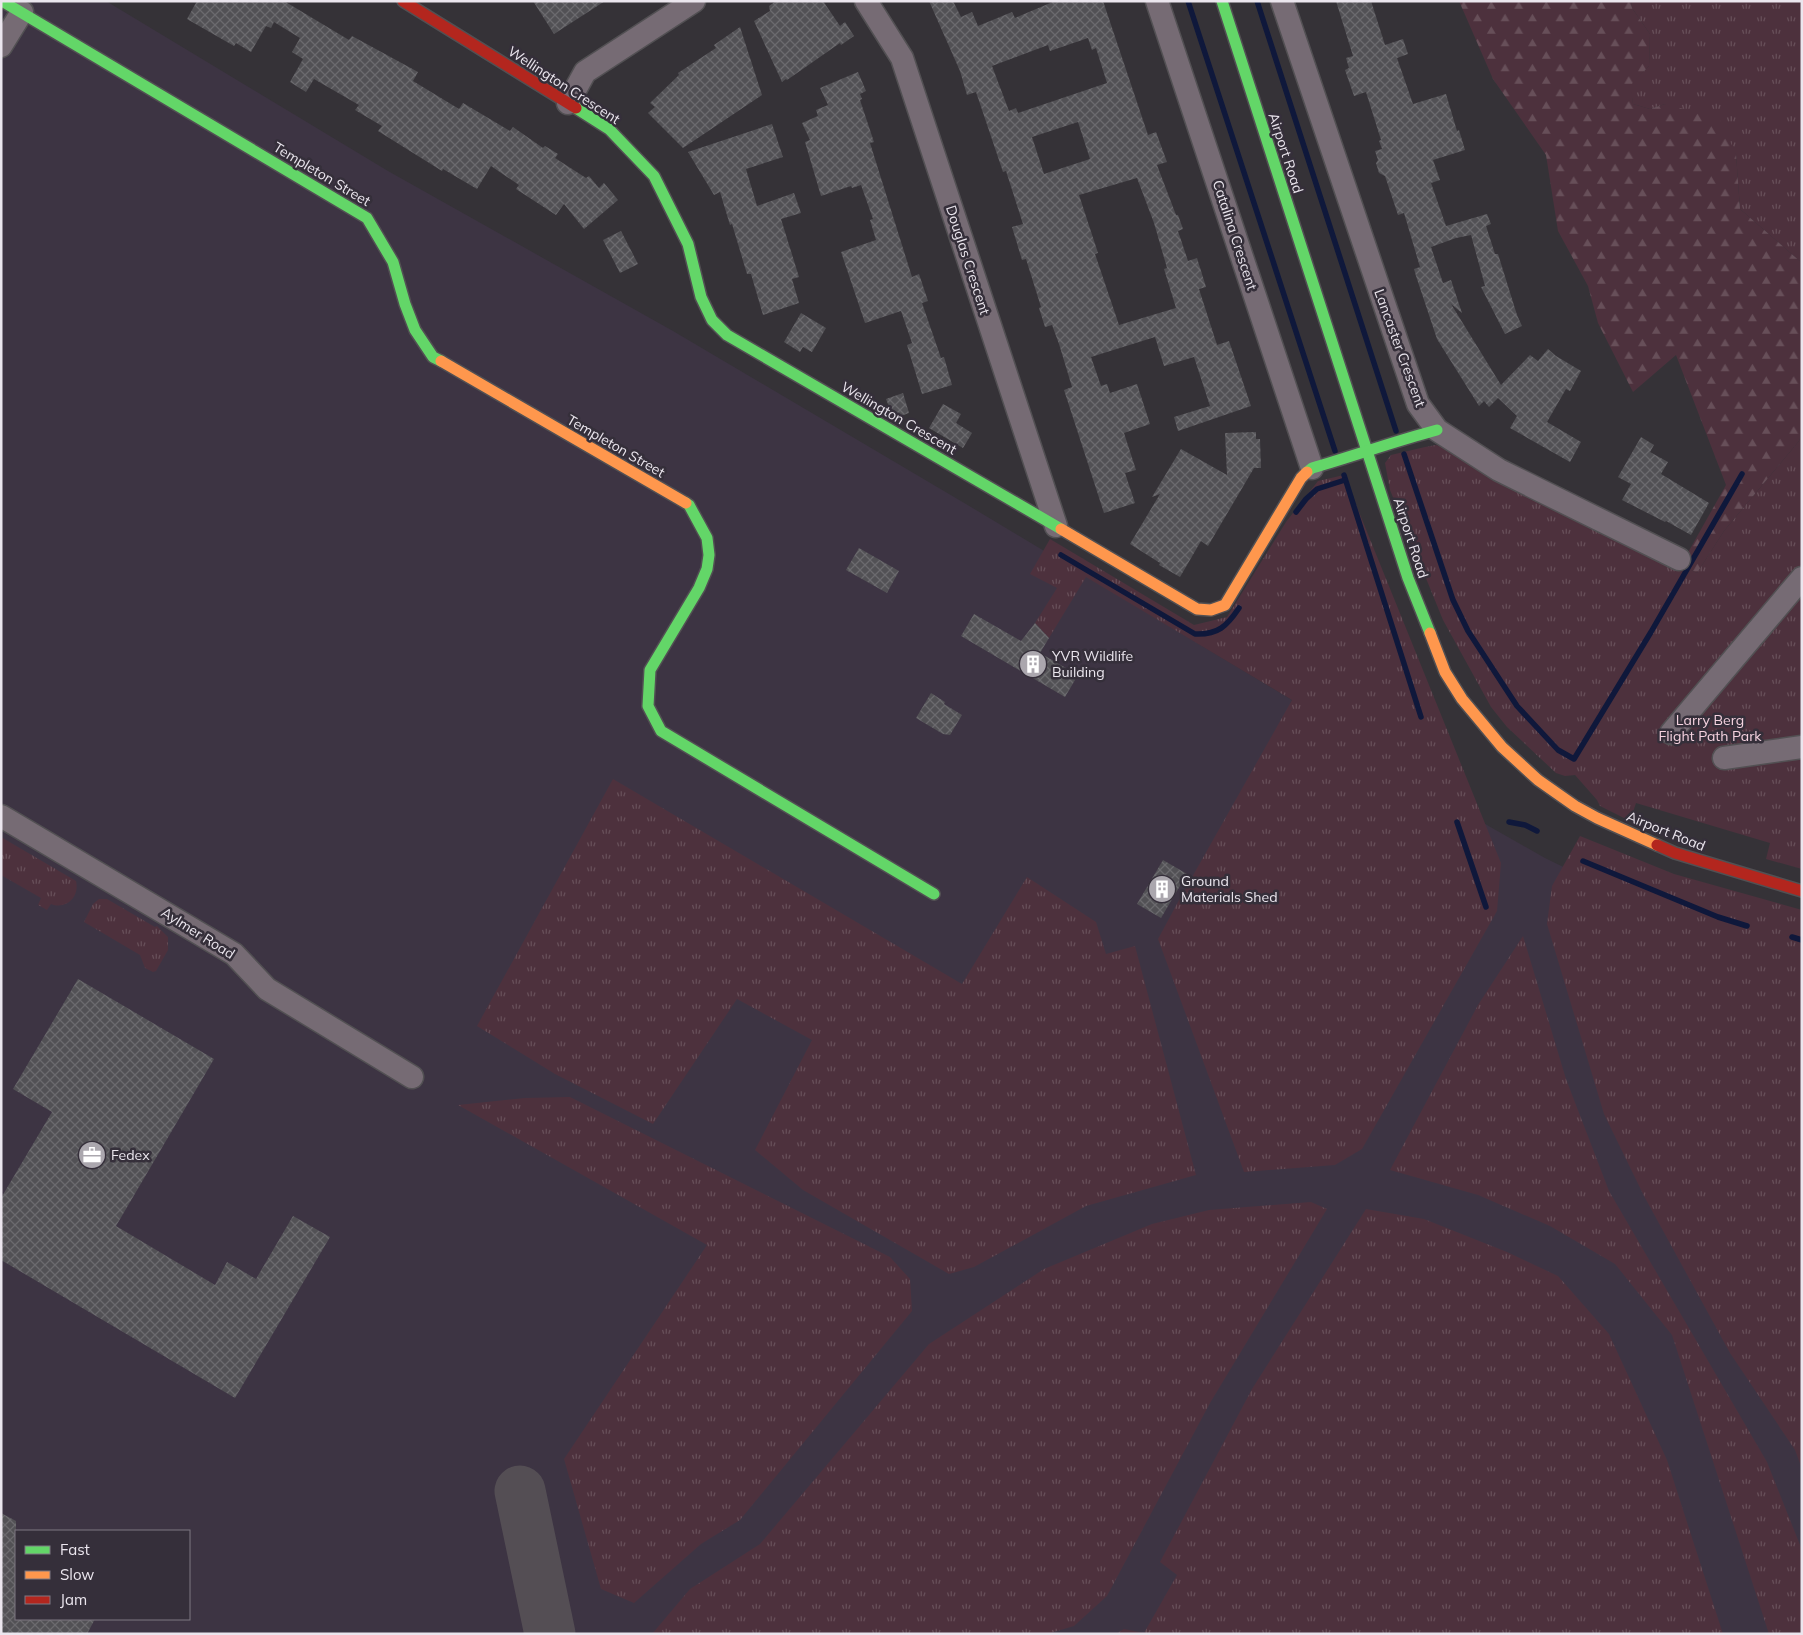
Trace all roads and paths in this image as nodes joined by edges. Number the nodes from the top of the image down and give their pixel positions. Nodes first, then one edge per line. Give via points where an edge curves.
1 (2, 1) edge
2 (403, 1) edge
3 (694, 1) edge
4 (866, 1) edge
5 (1158, 1) edge
6 (1222, 1) edge
7 (1282, 1) edge
8 (22, 12) junction
9 (1, 46) edge
10 (568, 103) junction
11 (1436, 430) junction
12 (1366, 451) junction
13 (1312, 468) junction
14 (1056, 526) junction
15 (1679, 559) dead end
16 (1802, 578) edge
17 (1671, 733) dead end
18 (1802, 748) edge
19 (1724, 758) dead end
20 (1, 816) edge
21 (1802, 891) edge
22 (934, 894) dead end
23 (412, 1077) dead end

1 - 8 street, Templeton Street
2 - 10 street, Wellington Crescent
3 - 10 street via 585,72
4 - 14 street, Douglas Crescent via 902,58
5 - 13 street, Catalina Crescent
6 - 12 street, Airport Road
7 - 11 street, Lancaster Crescent via 1418,404
8 - 9 street
8 - 22 street, Templeton Street via 367,218 393,262 415,330 433,357 689,505 707,538 708,569 700,588 650,670 648,706 661,731
10 - 14 street, Wellington Crescent via 609,129 654,176 688,244 701,296 712,320 727,335
11 - 12 street
11 - 15 street, Lancaster Crescent via 1499,470
12 - 13 street
12 - 21 street, Airport Road via 1408,578 1445,672 1462,699 1502,747 1538,780 1597,818 1675,853
13 - 14 street, Wellington Crescent via 1301,478 1225,605 1211,610 1197,610
16 - 17 street
18 - 19 street
20 - 23 street, Aylmer Road via 234,954 267,989

